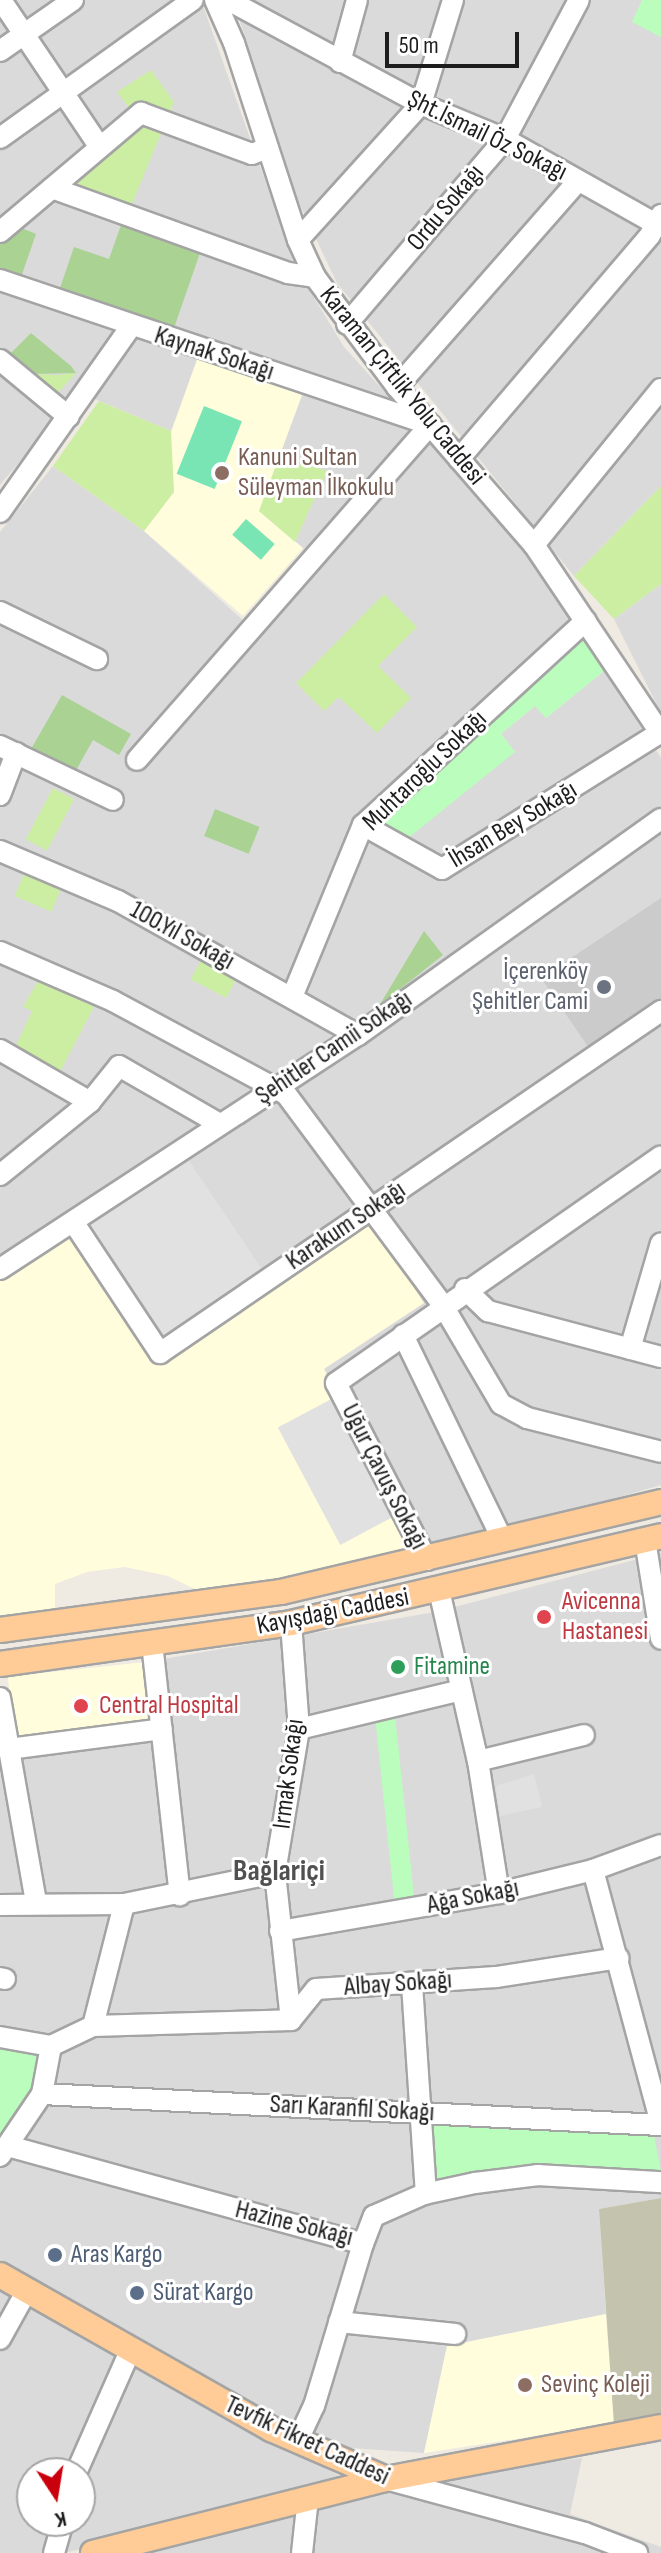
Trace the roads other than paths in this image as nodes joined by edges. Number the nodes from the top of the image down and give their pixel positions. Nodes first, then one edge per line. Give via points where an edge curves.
1 (1, 0) edge
2 (73, 0) edge
3 (193, 0) edge
4 (215, 0) edge
5 (228, 0) edge
6 (357, 0) edge
7 (453, 0) edge
8 (579, 0) edge
9 (257, 8) edge
10 (24, 34) junction
11 (0, 51) edge
12 (340, 62) junction
13 (64, 93) junction
14 (421, 104) junction
15 (0, 138) edge
16 (505, 139) junction
17 (99, 146) junction
18 (268, 148) junction
19 (578, 181) junction
20 (52, 188) junction
21 (659, 222) edge
22 (0, 232) edge
23 (298, 240) junction
24 (315, 277) junction
25 (0, 280) edge
26 (347, 324) junction
27 (131, 326) junction
28 (0, 360) edge
29 (397, 387) junction
30 (661, 389) edge
31 (69, 417) junction
32 (430, 425) junction
33 (459, 459) junction
34 (3, 502) edge
35 (534, 545) junction
36 (0, 612) edge
37 (586, 621) junction
38 (97, 659) dead end
39 (661, 733) edge
40 (8, 749) edge
41 (137, 760) dead end
42 (0, 795) edge
43 (113, 800) dead end
44 (661, 819) edge
45 (363, 825) junction
46 (0, 851) edge
47 (0, 952) edge
48 (292, 997) junction
49 (661, 1011) edge
50 (358, 1035) junction
51 (0, 1050) edge
52 (276, 1088) junction
53 (90, 1102) junction
54 (220, 1124) junction
55 (661, 1156) edge
56 (0, 1175) edge
57 (371, 1208) junction
58 (74, 1223) junction
59 (661, 1243) edge
60 (0, 1269) edge
61 (465, 1289) junction
62 (442, 1304) junction
63 (403, 1335) junction
64 (630, 1349) junction
65 (661, 1357) edge
66 (661, 1452) edge
67 (661, 1502) edge
68 (653, 1538) edge
69 (503, 1541) junction
70 (427, 1560) junction
71 (439, 1590) junction
72 (291, 1623) junction
73 (0, 1630) edge
74 (661, 1639) edge
75 (152, 1643) junction
76 (0, 1664) edge
77 (461, 1690) junction
78 (0, 1698) edge
79 (162, 1729) junction
80 (299, 1729) junction
81 (584, 1735) dead end
82 (9, 1749) junction
83 (478, 1761) junction
84 (661, 1845) edge
85 (593, 1870) junction
86 (275, 1873) junction
87 (499, 1893) junction
88 (180, 1895) junction
89 (36, 1903) junction
90 (124, 1904) junction
91 (0, 1905) edge
92 (280, 1931) junction
93 (619, 1958) junction
94 (412, 1984) junction
95 (291, 2020) junction
96 (93, 2026) junction
97 (0, 2037) edge
98 (51, 2046) junction
99 (42, 2094) junction
100 (421, 2112) junction
101 (661, 2124) edge
102 (4, 2151) edge
103 (661, 2182) edge
104 (426, 2194) junction
105 (363, 2244) junction
106 (0, 2275) edge
107 (26, 2292) junction
108 (339, 2322) junction
109 (455, 2334) dead end
110 (0, 2339) edge
111 (131, 2349) junction
112 (661, 2427) edge
113 (297, 2442) junction
114 (83, 2457) edge
115 (386, 2479) junction
116 (308, 2498) junction
117 (93, 2553) edge
118 (302, 2553) edge
119 (637, 2553) edge

1 - 10 street
2 - 10 street
3 - 13 street
4 - 18 street, Karaman Çiftlik Yolu Caddesi
5 - 9 street, Şht.İsmail Öz Sokağı
6 - 12 street
7 - 14 street
8 - 16 street, Ordu Sokağı
9 - 12 street, Şht.İsmail Öz Sokağı
10 - 11 street
10 - 13 street
12 - 14 street, Şht.İsmail Öz Sokağı
13 - 15 street
13 - 17 street
14 - 16 street, Şht.İsmail Öz Sokağı
14 - 23 street
16 - 19 street, Şht.İsmail Öz Sokağı
16 - 26 street, Ordu Sokağı
17 - 18 street via 141,113 252,154
17 - 20 street
18 - 23 street, Karaman Çiftlik Yolu Caddesi
19 - 21 street, Şht.İsmail Öz Sokağı
19 - 29 street
20 - 22 street
20 - 24 street via 288,273
21 - 33 street
23 - 24 street, Karaman Çiftlik Yolu Caddesi
24 - 26 street, Karaman Çiftlik Yolu Caddesi
25 - 27 street, Kaynak Sokağı
26 - 29 street, Karaman Çiftlik Yolu Caddesi
27 - 31 street
27 - 32 street, Kaynak Sokağı
28 - 31 street
29 - 32 street, Karaman Çiftlik Yolu Caddesi
30 - 35 street
31 - 34 street
32 - 33 street, Karaman Çiftlik Yolu Caddesi
32 - 41 street
33 - 35 street, Karaman Çiftlik Yolu Caddesi
35 - 37 street, Karaman Çiftlik Yolu Caddesi
36 - 38 street
37 - 39 street, Karaman Çiftlik Yolu Caddesi
37 - 45 street, Muhtaroğlu Sokağı
39 - 45 street, İhsan Bey Sokağı via 442,869
40 - 42 street
40 - 43 street
44 - 50 street, Şehitler Camii Sokağı
45 - 48 street, Muhtaroğlu Sokağı
46 - 48 street, 100.Yıl Sokağı via 118,901
47 - 52 street via 113,1001
48 - 50 street, 100.Yıl Sokağı
49 - 57 street, Karakum Sokağı
50 - 52 street, Şehitler Camii Sokağı
51 - 53 street
52 - 54 street, Şehitler Camii Sokağı
52 - 57 street via 286,1094
53 - 54 street via 125,1065
53 - 56 street
54 - 58 street, Şehitler Camii Sokağı
55 - 61 street, Uğur Çavuş Sokağı
57 - 58 street, Karakum Sokağı via 160,1353
57 - 62 street
58 - 60 street, Şehitler Camii Sokağı
59 - 64 street
61 - 62 street, Uğur Çavuş Sokağı
61 - 64 street via 488,1311
62 - 63 street, Uğur Çavuş Sokağı
62 - 66 street via 501,1404 527,1418
63 - 69 street
63 - 70 street, Uğur Çavuş Sokağı via 336,1383
64 - 65 street
67 - 69 main road, Kayışdağı Caddesi
68 - 71 main road, Kayışdağı Caddesi
68 - 74 street
69 - 70 main road, Kayışdağı Caddesi
70 - 73 main road, Kayışdağı Caddesi via 281,1592
71 - 72 main road, Kayışdağı Caddesi
71 - 77 street
72 - 75 main road, Kayışdağı Caddesi
72 - 80 street, Irmak Sokağı
75 - 76 main road, Kayışdağı Caddesi
75 - 79 street
77 - 80 street
77 - 83 street
78 - 82 street
79 - 82 street
79 - 88 street
80 - 86 street, Irmak Sokağı
81 - 83 street
82 - 89 street
83 - 87 street
84 - 85 street, Ağa Sokağı
85 - 87 street, Ağa Sokağı
85 - 93 street
86 - 88 street
86 - 92 street, Irmak Sokağı
87 - 92 street, Ağa Sokağı
88 - 90 street
89 - 90 street
89 - 91 street
90 - 96 street
92 - 95 street, Irmak Sokağı
93 - 94 street, Albay Sokağı
93 - 101 street
94 - 95 street, Albay Sokağı via 316,1989
94 - 100 street
95 - 96 street
96 - 98 street
97 - 98 street
98 - 99 street
99 - 100 street, Sarı Karanfil Sokağı
99 - 102 street
100 - 101 street, Sarı Karanfil Sokağı
100 - 104 street
102 - 105 street, Hazine Sokağı
103 - 104 street, Hazine Sokağı via 538,2175
104 - 105 street, Hazine Sokağı via 374,2216
105 - 108 street
106 - 107 main road, Tevfik Fikret Caddesi
107 - 110 street
107 - 111 main road, Tevfik Fikret Caddesi
108 - 109 street
108 - 113 street
111 - 113 main road, Tevfik Fikret Caddesi
111 - 114 street
112 - 115 main road
113 - 115 main road, Tevfik Fikret Caddesi
115 - 116 main road
115 - 119 street, Tevfik Fikret Caddesi via 585,2533
116 - 117 main road
116 - 118 street

